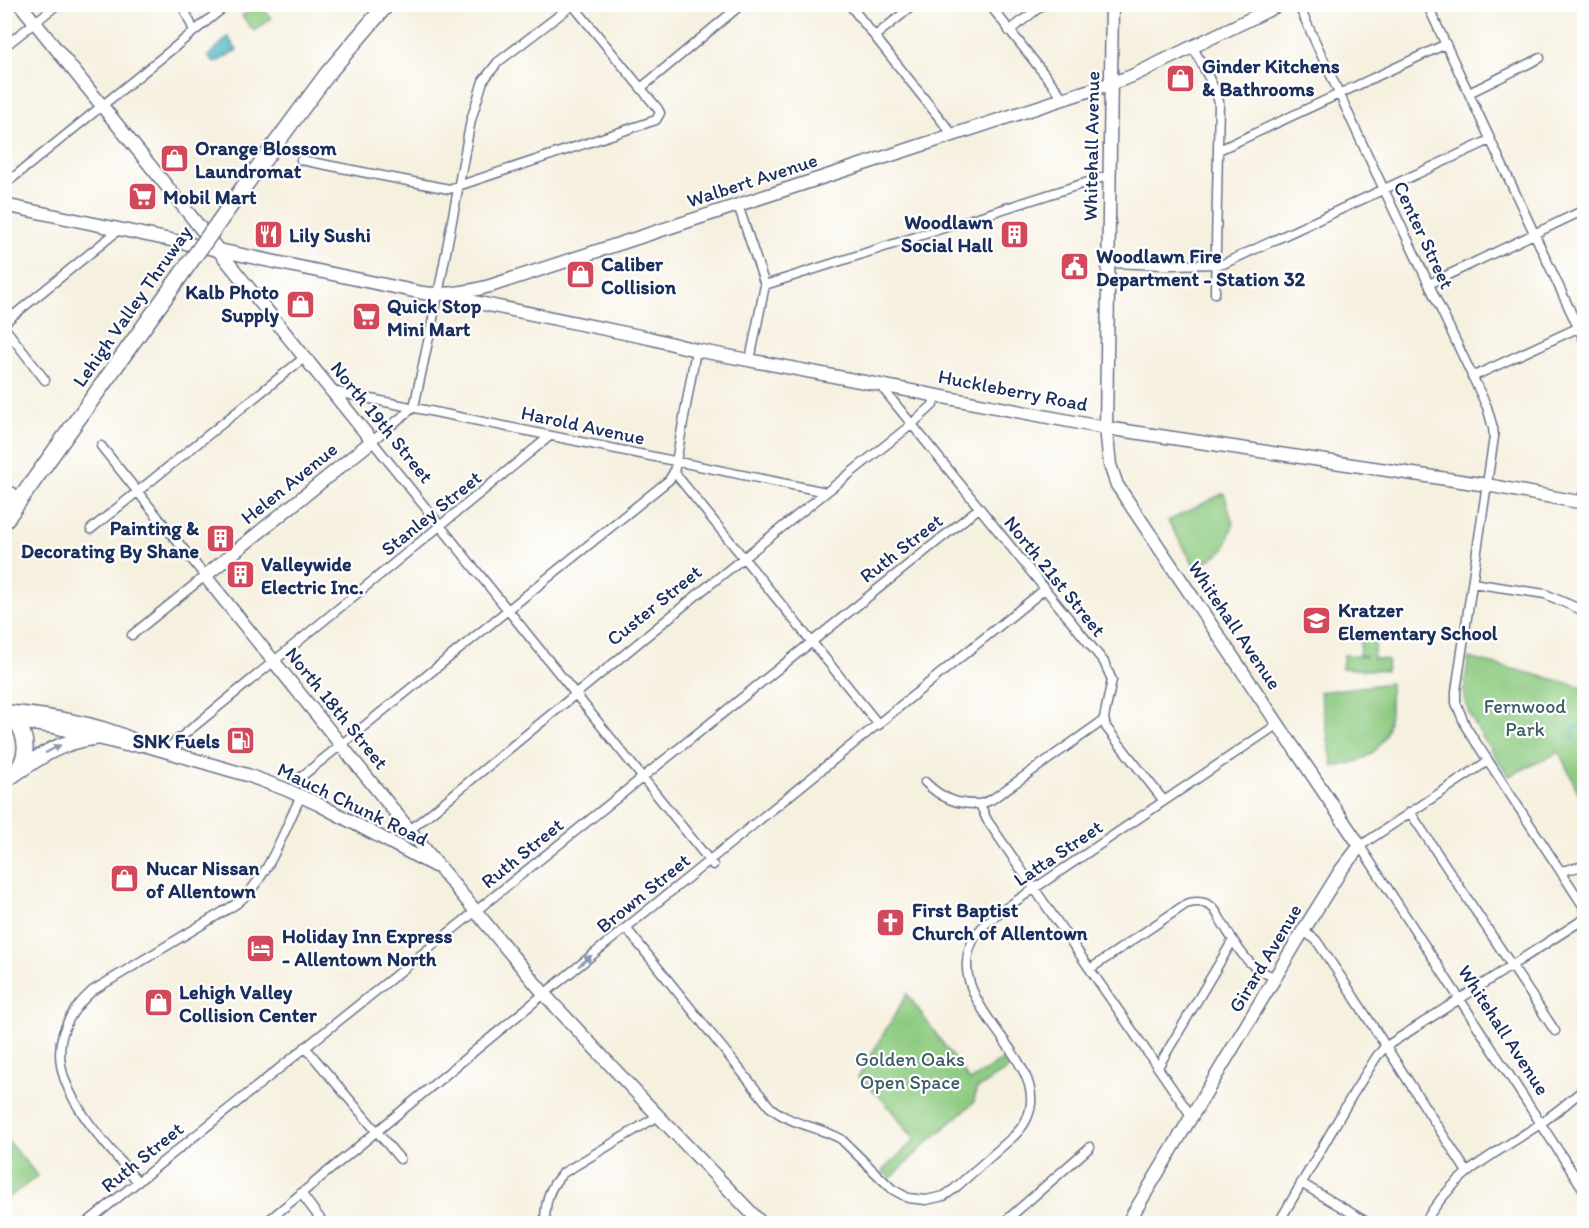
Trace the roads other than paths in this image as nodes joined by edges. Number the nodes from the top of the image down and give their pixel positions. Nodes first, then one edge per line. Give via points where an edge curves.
1 (20, 4) edge
2 (58, 4) edge
3 (182, 4) edge
4 (228, 4) edge
5 (373, 4) edge
6 (387, 4) edge
7 (742, 4) edge
8 (849, 4) edge
9 (915, 4) edge
10 (989, 4) edge
11 (1044, 4) edge
12 (1112, 4) edge
13 (1281, 4) edge
14 (1298, 4) edge
15 (1428, 4) edge
16 (573, 5) edge
17 (35, 23) junction
18 (194, 31) junction
19 (1010, 31) junction
20 (875, 36) junction
21 (1446, 44) junction
22 (4, 47) edge
23 (1193, 47) junction
24 (1540, 58) dead end
25 (1112, 83) junction
26 (641, 88) junction
27 (1469, 93) junction
28 (1339, 95) junction
29 (1064, 99) junction
30 (102, 106) junction
31 (953, 135) junction
32 (1490, 140) junction
33 (1219, 150) junction
34 (301, 160) dead end
35 (1110, 175) junction
36 (4, 185) edge
37 (238, 185) junction
38 (458, 186) junction
39 (1384, 190) junction
40 (738, 205) junction
41 (4, 206) edge
42 (1584, 210) edge
43 (120, 229) junction
44 (1535, 234) junction
45 (218, 250) junction
46 (1109, 263) junction
47 (1216, 265) junction
48 (179, 269) junction
49 (1429, 284) junction
50 (765, 285) junction
51 (1215, 293) dead end
52 (438, 295) junction
53 (4, 325) edge
54 (1582, 327) edge
55 (1584, 339) edge
56 (696, 350) junction
57 (305, 357) junction
58 (750, 360) junction
59 (1472, 377) junction
60 (45, 380) dead end
61 (879, 384) junction
62 (332, 391) junction
63 (934, 394) junction
64 (414, 407) junction
65 (911, 425) junction
66 (1106, 428) junction
67 (550, 436) junction
68 (372, 441) junction
69 (101, 446) dead end
70 (676, 462) junction
71 (674, 472) junction
72 (1487, 485) junction
73 (138, 492) junction
74 (826, 492) junction
75 (1583, 499) edge
76 (7, 500) edge
77 (978, 508) junction
78 (4, 522) edge
79 (440, 526) junction
80 (91, 529) dead end
81 (743, 558) junction
82 (205, 576) junction
83 (1472, 583) junction
84 (1045, 590) junction
85 (508, 610) junction
86 (1584, 611) edge
87 (132, 635) dead end
88 (811, 642) junction
89 (274, 662) junction
90 (576, 694) junction
91 (8, 716) edge
92 (1104, 720) junction
93 (1278, 724) junction
94 (879, 725) junction
95 (97, 737) junction
96 (341, 744) junction
97 (144, 745) junction
98 (164, 751) junction
99 (1488, 760) junction
100 (9, 777) edge
101 (300, 777) dead end
102 (642, 777) junction
103 (926, 782) dead end
104 (301, 796) junction
105 (1164, 801) junction
106 (980, 804) junction
107 (1410, 812) junction
108 (410, 830) junction
109 (395, 845) junction
110 (1360, 846) junction
111 (711, 863) junction
112 (1584, 866) edge
113 (440, 868) junction
114 (1561, 871) junction
115 (1035, 889) junction
116 (1584, 907) edge
117 (475, 912) junction
118 (1584, 918) edge
119 (626, 928) junction
120 (1304, 931) junction
121 (1233, 940) junction
122 (1511, 966) junction
123 (1090, 969) junction
124 (1276, 977) junction
125 (544, 994) junction
126 (1459, 998) junction
127 (1555, 1031) dead end
128 (305, 1047) junction
129 (1385, 1047) junction
130 (1158, 1067) junction
131 (1584, 1089) edge
132 (658, 1116) junction
133 (1192, 1117) junction
134 (1541, 1123) junction
135 (376, 1130) junction
136 (1090, 1147) dead end
137 (400, 1159) dead end
138 (1467, 1172) junction
139 (138, 1182) junction
140 (1301, 1183) junction
141 (1584, 1190) edge
142 (301, 1193) junction
143 (545, 1223) edge
144 (85, 1224) edge
145 (264, 1224) edge
146 (324, 1224) edge
147 (514, 1224) edge
148 (762, 1224) edge
149 (1002, 1224) edge
150 (1127, 1224) edge
151 (1278, 1224) edge
152 (1370, 1224) edge
153 (1424, 1224) edge

1 - 17 street, North 19th Street
2 - 17 street
3 - 18 street
4 - 18 street
5 - 37 highway, Lehigh Valley Thruway via 320,67
6 - 37 highway, Lehigh Valley Thruway
7 - 26 street
8 - 20 street
9 - 20 street
10 - 19 street
11 - 19 street
12 - 25 street, Whitehall Avenue
13 - 23 street, Walbert Avenue
14 - 28 street, Center Street
15 - 21 street
16 - 26 street
16 - 38 street via 498,62 483,81
17 - 22 street
17 - 30 street, North 19th Street
18 - 30 street
19 - 29 street
20 - 31 street
21 - 27 street
21 - 28 street
23 - 25 street, Walbert Avenue
23 - 33 street via 1219,102
24 - 27 street
25 - 29 street, Walbert Avenue
25 - 35 street, Whitehall Avenue
26 - 38 street via 658,109 656,120
27 - 32 street
28 - 33 street
28 - 39 street, Center Street
29 - 31 street, Walbert Avenue
30 - 36 street
30 - 45 street, North 19th Street
31 - 40 street, Walbert Avenue
32 - 39 street
32 - 44 street
33 - 47 street
34 - 38 street via 449,189
35 - 46 street, Whitehall Avenue
35 - 50 street
37 - 48 highway, Lehigh Valley Thruway
38 - 52 street
39 - 47 street
39 - 49 street, Center Street
40 - 50 street
40 - 52 street, Walbert Avenue via 490,286
41 - 43 street, Walbert Avenue
42 - 44 street
43 - 45 street, Walbert Avenue
43 - 53 street
44 - 49 street
44 - 54 street
45 - 52 street, Walbert Avenue
45 - 57 street, North 19th Street
46 - 47 street
46 - 66 street, Whitehall Avenue
47 - 51 street
48 - 76 highway, Lehigh Valley Thruway
48 - 78 highway, Lehigh Valley Thruway
49 - 59 street, Center Street
50 - 58 street
52 - 56 street, Huckleberry Road
52 - 64 street
53 - 60 street
54 - 55 street
54 - 59 street
56 - 58 street, Huckleberry Road
56 - 70 street
57 - 62 street, North 19th Street
57 - 73 street
58 - 61 street, Huckleberry Road
59 - 72 street, Center Street via 1494,428
61 - 63 street, Huckleberry Road
61 - 65 street, North 21st Street
62 - 64 street, Harold Avenue
62 - 68 street, North 19th Street
63 - 65 street, Custer Street via 933,405
63 - 66 street, Huckleberry Road
64 - 67 street, Harold Avenue
64 - 68 street, Helen Avenue
65 - 74 street, Custer Street
65 - 77 street, North 21st Street
66 - 72 street, Huckleberry Road
66 - 93 street, Whitehall Avenue via 1110,465 1118,484
67 - 70 street, Harold Avenue
67 - 79 street, Stanley Street
68 - 79 street, North 19th Street
68 - 82 street, Helen Avenue
69 - 73 street, North 18th Street
70 - 71 street
70 - 74 street, Harold Avenue
71 - 81 street
71 - 85 street
72 - 75 street, Huckleberry Road
72 - 83 street, Center Street
73 - 80 street
73 - 82 street, North 18th Street
74 - 81 street, Custer Street
77 - 84 street, North 21st Street
77 - 88 street, Ruth Street
79 - 85 street, North 19th Street
79 - 89 street, Stanley Street
81 - 88 street
81 - 90 street, Custer Street
82 - 87 street, Helen Avenue
82 - 89 street, North 18th Street
83 - 86 street via 1545,594
83 - 99 street, Center Street via 1456,703 1466,727
84 - 92 street, North 21st Street via 1109,672 1112,687
84 - 94 street, Brown Street
85 - 90 street, North 19th Street
85 - 96 street
88 - 94 street
88 - 102 street, Ruth Street
89 - 96 street, North 18th Street
89 - 98 street, Stanley Street
90 - 102 street, North 19th Street
90 - 108 street, Custer Street
91 - 95 street, Mauch Chunk Road
91 - 97 street, Mauch Chunk Road via 41,715 74,722 128,736
91 - 100 highway via 24,735 26,747 24,759
92 - 105 street via 1110,734
92 - 106 street
93 - 105 street, Latta Street
93 - 110 street, Whitehall Avenue
94 - 111 street, Brown Street
95 - 97 street, Mauch Chunk Road
100 -> 95 highway via 57,747
96 - 101 street
96 - 108 street, North 18th Street
97 - 98 street, Mauch Chunk Road
98 - 104 street, Mauch Chunk Road
99 - 107 street, Girard Avenue
99 - 114 street, Center Street
102 - 111 street, North 19th Street
102 - 117 street, Ruth Street
103 - 106 street via 955,802
104 - 109 street, Mauch Chunk Road
104 - 139 street via 261,878 250,892 92,991 74,1011 63,1032 59,1055 70,1094
105 - 115 street, Latta Street
106 - 115 street
107 - 110 street, Girard Avenue
107 - 122 street
108 - 109 street, Custer Street
108 - 113 street, North 18th Street
109 - 113 street, Mauch Chunk Road
110 - 120 street, Girard Avenue
110 - 126 street, Whitehall Avenue
111 - 119 street, Brown Street
112 - 114 street
113 - 117 street, North 18th Street
114 - 116 street, Center Street
115 - 119 street, Latta Street via 980,930 967,961 971,990 1028,1083 1031,1101 1026,1120 1014,1136 954,1189 926,1200 908,1198 892,1189 841,1139 791,1121 770,1107
115 - 123 street
117 - 125 street, North 18th Street
117 - 128 street, Ruth Street
118 - 122 street
125 -> 119 street, Brown Street
120 - 124 street, Girard Avenue
120 - 129 street via 1316,940
121 - 123 street via 1214,909 1205,903 1191,902
121 - 124 street via 1253,967
121 - 130 street
122 - 126 street
122 - 127 street
123 - 130 street
124 - 133 street, Girard Avenue
125 - 132 street
125 - 135 street, Brown Street
126 - 129 street
126 - 134 street, Whitehall Avenue
128 - 135 street
128 - 139 street, Ruth Street
129 - 138 street
129 - 140 street
130 - 133 street
131 - 134 street
132 - 143 street via 563,1173 548,1195
132 - 148 street
133 - 150 street, Girard Avenue
134 - 138 street
134 - 141 street, Whitehall Avenue
135 - 137 street
135 - 142 street, Brown Street
136 - 149 street
138 - 153 street via 1442,1196
139 - 144 street, Ruth Street
140 - 151 street
140 - 152 street
142 - 145 street, Brown Street
142 - 146 street
143 - 147 street

